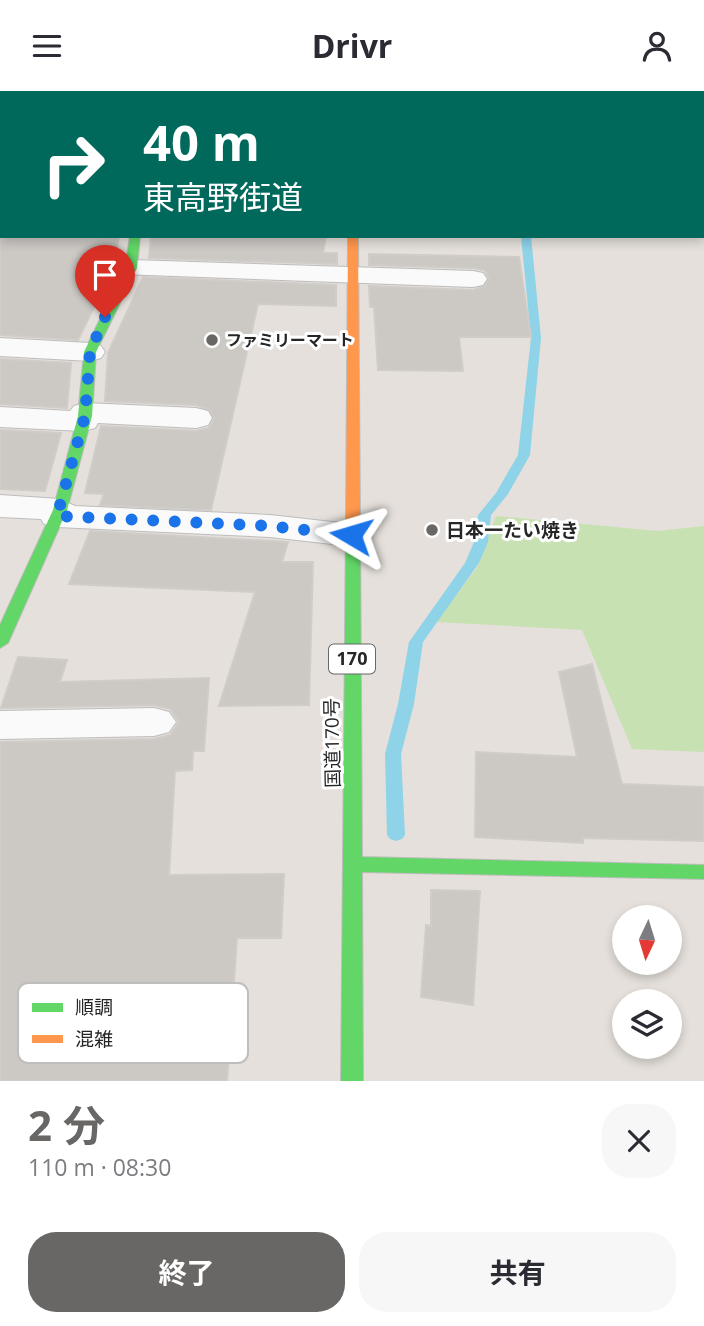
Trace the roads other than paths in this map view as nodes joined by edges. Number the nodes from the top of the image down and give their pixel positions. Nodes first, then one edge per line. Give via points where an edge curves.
1 (135, 238) edge
2 (353, 238) edge
3 (131, 268) junction
4 (352, 275) junction
5 (473, 279) dead end
6 (0, 347) edge
7 (90, 352) junction
8 (0, 417) edge
9 (84, 417) junction
10 (196, 418) dead end
11 (0, 506) edge
12 (59, 513) junction
13 (351, 535) junction
14 (0, 643) edge
15 (154, 722) dead end
16 (0, 725) edge
17 (354, 864) junction
18 (704, 872) edge
19 (352, 1081) edge

1 - 3 main road
2 - 4 main road, 国道170号 / 170
3 - 4 street
3 - 7 main road
4 - 5 street
4 - 13 main road, 国道170号 / 170
6 - 7 street
7 - 9 main road
8 - 9 street
9 - 10 street
9 - 12 main road
11 - 12 street
12 - 13 street
12 - 14 main road
13 - 17 main road, 国道170号 / 170
15 - 16 street
17 - 18 main road
17 - 19 main road, 国道170号 / 170

